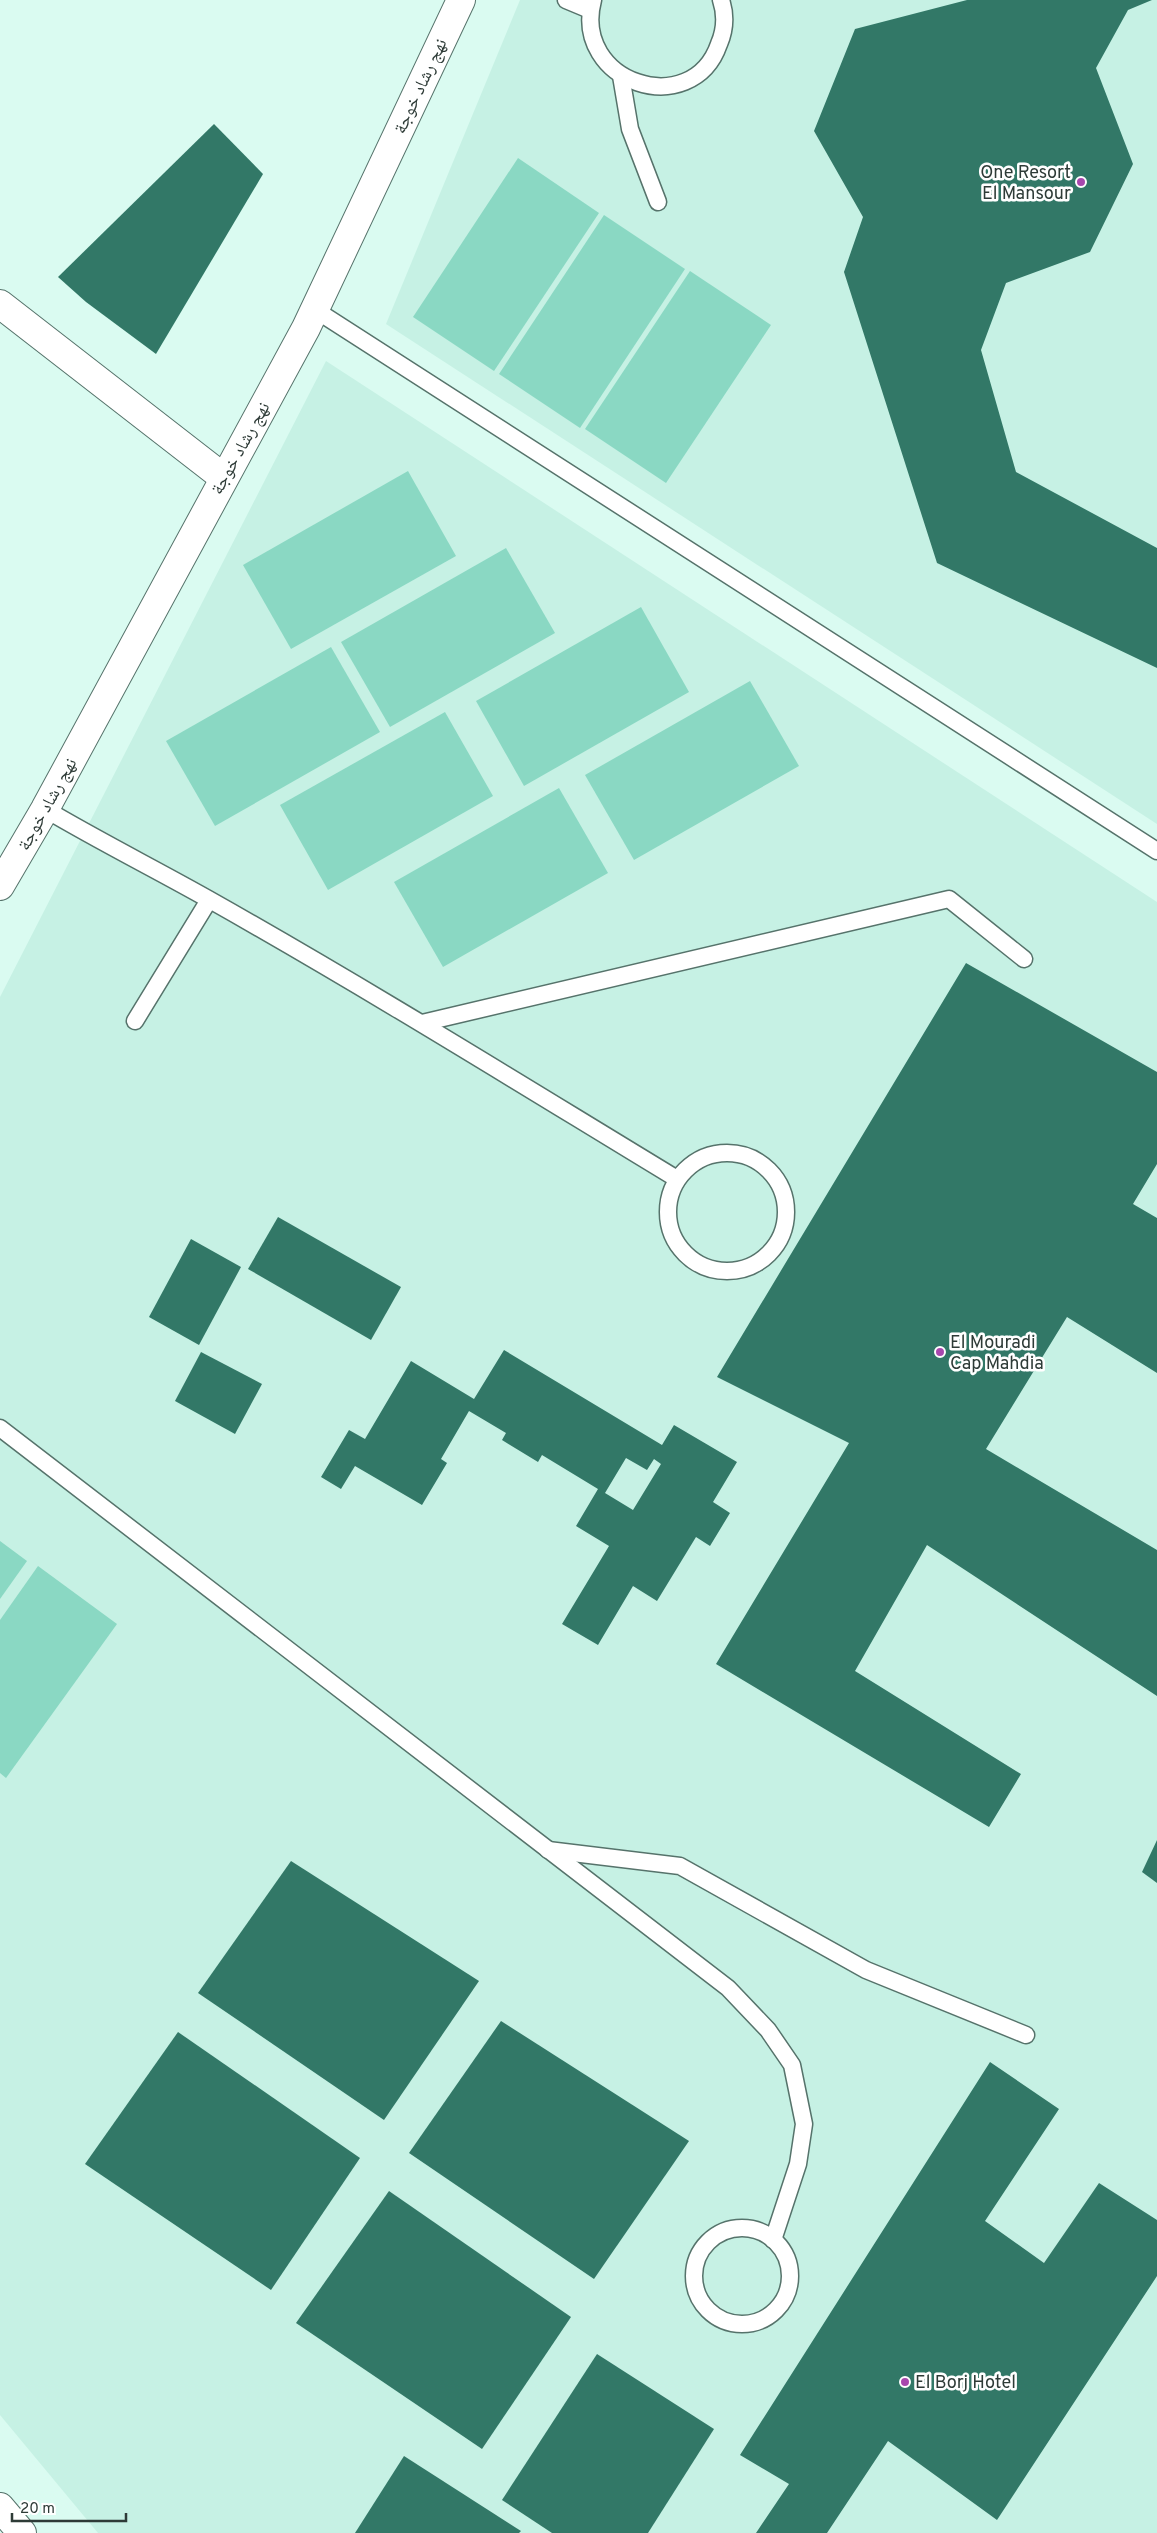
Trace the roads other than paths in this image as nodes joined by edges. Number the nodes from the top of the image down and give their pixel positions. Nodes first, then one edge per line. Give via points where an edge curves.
1 (461, 0) edge
2 (566, 0) edge
3 (721, 0) edge
4 (592, 5) edge
5 (621, 76) junction
6 (658, 202) dead end
7 (0, 304) edge
8 (314, 309) junction
9 (224, 478) junction
10 (45, 808) junction
11 (1157, 851) edge
12 (0, 886) edge
13 (209, 900) junction
14 (1024, 959) dead end
15 (135, 1021) dead end
16 (422, 1023) junction
17 (677, 1179) junction
18 (0, 1428) edge
19 (548, 1850) junction
20 (1026, 2035) dead end
21 (773, 2240) junction
22 (0, 2507) edge
23 (22, 2533) edge

1 - 8 street, نهج رشاد خوجة
2 - 4 lane
3 - 5 lane via 724,30 717,51 703,69 685,82 663,87 641,85
4 - 5 lane via 590,29 596,48 606,64
5 - 6 lane via 630,129
7 - 9 street
8 - 9 street, نهج رشاد خوجة
8 - 11 lane
9 - 10 street, نهج رشاد خوجة
10 - 12 street, نهج رشاد خوجة
10 - 13 lane
13 - 15 lane
13 - 16 lane
14 - 16 lane via 949,899
16 - 17 lane
17 - 17 lane via 668,1204 670,1232 679,1248 693,1261 709,1269 728,1272 746,1269 764,1259 778,1244 786,1225 786,1204 780,1185 768,1168 751,1157 731,1152 710,1154 692,1164
18 - 19 lane
19 - 20 lane via 680,1866 866,1970
19 - 21 lane via 728,1988 768,2030 792,2065 804,2124 798,2164
21 - 21 lane via 759,2231 744,2228 714,2236 703,2247 693,2275 702,2304 713,2315 742,2325 758,2322 773,2313 783,2301 789,2285 789,2269 784,2253
22 - 23 street

